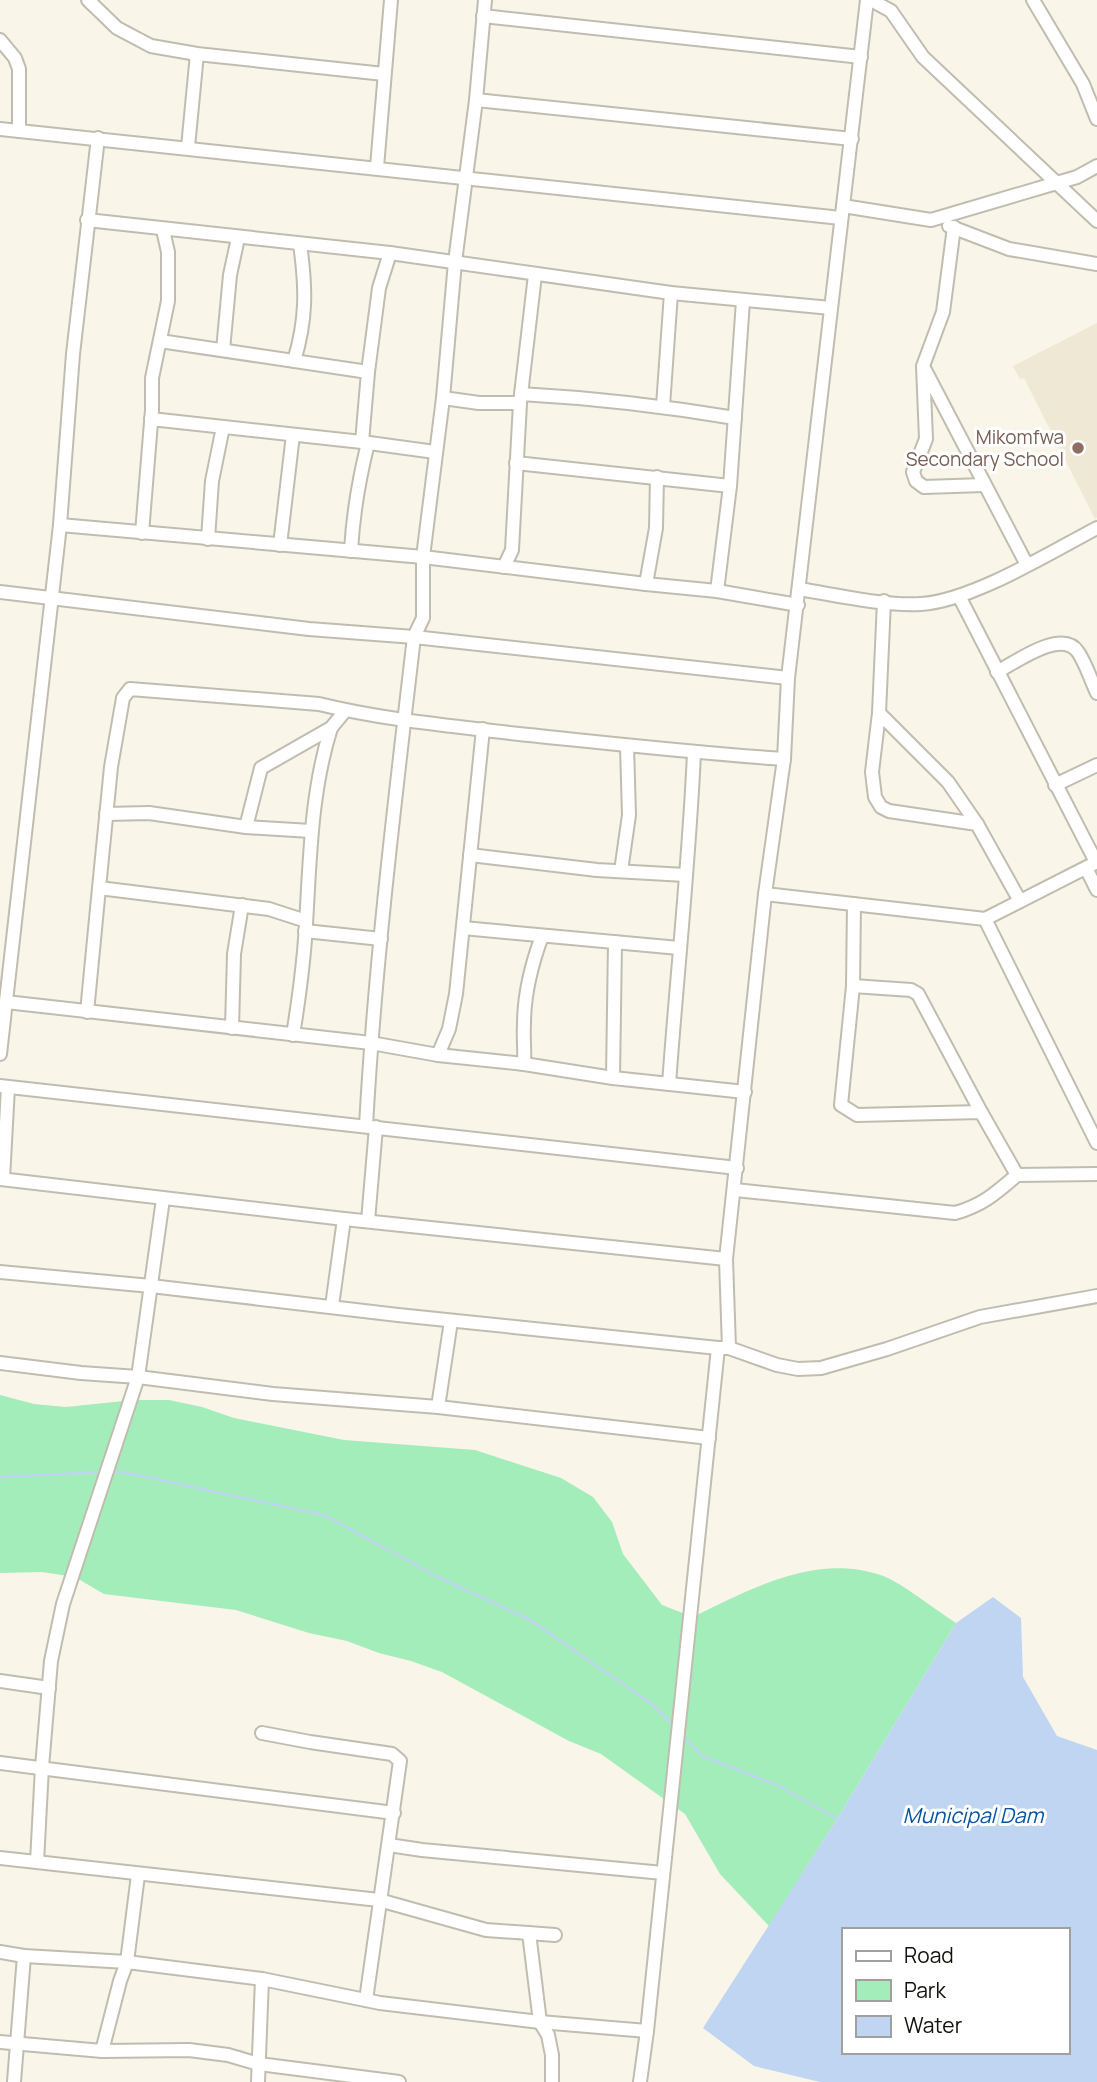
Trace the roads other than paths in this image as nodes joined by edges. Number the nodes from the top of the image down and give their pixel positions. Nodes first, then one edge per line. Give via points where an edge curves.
1 (88, 0) edge
2 (391, 0) edge
3 (485, 0) edge
4 (869, 0) edge
5 (1033, 0) edge
6 (483, 16) junction
7 (3, 46) edge
8 (197, 54) junction
9 (861, 57) junction
10 (384, 74) junction
11 (476, 100) junction
12 (1097, 120) edge
13 (0, 129) edge
14 (19, 131) junction
15 (98, 138) junction
16 (852, 139) junction
17 (188, 147) junction
18 (1097, 166) edge
19 (377, 167) junction
20 (466, 178) junction
21 (1057, 182) junction
22 (842, 212) junction
23 (87, 220) junction
24 (931, 220) junction
25 (1097, 221) edge
26 (954, 228) junction
27 (163, 230) junction
28 (238, 238) junction
29 (300, 244) junction
30 (390, 253) junction
31 (455, 262) junction
32 (1097, 264) edge
33 (535, 275) junction
34 (671, 293) junction
35 (743, 301) junction
36 (831, 308) junction
37 (160, 341) junction
38 (223, 350) junction
39 (295, 361) junction
40 (923, 366) junction
41 (368, 372) junction
42 (443, 398) junction
43 (520, 399) junction
44 (663, 406) junction
45 (735, 418) junction
46 (152, 419) junction
47 (223, 427) junction
48 (293, 435) junction
49 (365, 442) junction
50 (435, 452) junction
51 (516, 463) junction
52 (657, 477) junction
53 (984, 485) junction
54 (730, 486) junction
55 (60, 525) junction
56 (1097, 528) edge
57 (142, 533) junction
58 (208, 539) junction
59 (280, 545) junction
60 (352, 551) junction
61 (423, 557) junction
62 (1027, 565) junction
63 (504, 567) junction
64 (646, 584) junction
65 (799, 589) junction
66 (717, 591) junction
67 (0, 592) edge
68 (959, 596) junction
69 (51, 597) junction
70 (884, 601) junction
71 (798, 605) junction
72 (414, 637) junction
73 (997, 672) junction
74 (788, 678) junction
75 (1097, 693) edge
76 (345, 711) junction
77 (879, 713) junction
78 (404, 719) junction
79 (331, 728) junction
80 (483, 729) junction
81 (627, 746) junction
82 (694, 753) junction
83 (783, 759) junction
84 (1097, 765) edge
85 (1055, 785) junction
86 (106, 814) junction
87 (977, 824) junction
88 (246, 827) junction
89 (311, 831) junction
90 (470, 855) junction
91 (1093, 864) edge
92 (621, 871) junction
93 (685, 874) junction
94 (99, 888) junction
95 (1097, 890) edge
96 (765, 894) junction
97 (1020, 901) junction
98 (854, 904) junction
99 (242, 905) junction
100 (985, 919) junction
101 (306, 926) junction
102 (463, 928) junction
103 (542, 936) junction
104 (381, 939) junction
105 (615, 942) junction
106 (679, 948) junction
107 (853, 986) junction
108 (6, 1002) junction
109 (87, 1012) junction
110 (232, 1028) junction
111 (293, 1035) junction
112 (370, 1043) junction
113 (0, 1054) edge
114 (438, 1055) junction
115 (524, 1064) junction
116 (613, 1078) junction
117 (669, 1084) junction
118 (4, 1086) edge
119 (746, 1092) junction
120 (981, 1112) junction
121 (371, 1126) junction
122 (1097, 1143) edge
123 (737, 1168) junction
124 (1097, 1174) edge
125 (1017, 1175) junction
126 (1, 1179) edge
127 (735, 1190) junction
128 (163, 1199) junction
129 (344, 1219) junction
130 (368, 1221) junction
131 (726, 1259) junction
132 (0, 1272) edge
133 (151, 1286) junction
134 (1097, 1296) edge
135 (332, 1306) junction
136 (451, 1321) junction
137 (724, 1348) junction
138 (0, 1363) edge
139 (138, 1377) junction
140 (438, 1407) junction
141 (709, 1438) junction
142 (0, 1681) edge
143 (49, 1688) junction
144 (262, 1732) dead end
145 (0, 1763) edge
146 (42, 1767) junction
147 (394, 1813) junction
148 (389, 1844) junction
149 (0, 1858) edge
150 (37, 1862) junction
151 (663, 1872) junction
152 (138, 1875) junction
153 (379, 1900) junction
154 (529, 1933) junction
155 (555, 1935) dead end
156 (0, 1952) edge
157 (24, 1956) junction
158 (127, 1962) junction
159 (262, 1979) junction
160 (366, 2000) junction
161 (540, 2022) junction
162 (647, 2031) junction
163 (0, 2042) edge
164 (16, 2044) junction
165 (102, 2051) junction
166 (259, 2064) junction
167 (14, 2082) edge
168 (258, 2082) edge
169 (399, 2082) edge
170 (552, 2082) edge
171 (640, 2082) edge

1 - 8 street via 132,37 151,46
2 - 10 street
3 - 6 street
4 - 9 street
4 - 21 street via 891,11 923,57
5 - 12 street via 1083,84
6 - 9 street
6 - 11 street
7 - 14 street via 19,69
8 - 10 street
8 - 17 street
9 - 16 street
10 - 19 street
11 - 16 street
11 - 20 street
13 - 14 street
14 - 15 street
15 - 17 street
15 - 23 street
16 - 22 street
17 - 19 street
18 - 21 street
19 - 20 street
20 - 22 street
20 - 31 street
21 - 24 street
21 - 25 street
22 - 24 street
22 - 36 street
23 - 27 street
23 - 55 street
24 - 26 street
26 - 32 street via 1009,249
26 - 40 street via 943,313
27 - 28 street
27 - 37 street via 168,301
28 - 29 street
28 - 38 street
29 - 30 street
29 - 39 street via 305,312
30 - 31 street
30 - 41 street via 379,288
31 - 33 street
31 - 42 street
33 - 34 street
33 - 43 street
34 - 35 street
34 - 44 street
35 - 36 street
35 - 45 street
36 - 65 street
37 - 38 street
37 - 46 street via 152,378
38 - 39 street
39 - 41 street
40 - 53 street
40 - 53 street via 926,439 913,472 916,481 924,488
41 - 49 street
42 - 43 street via 479,403
42 - 50 street
43 - 44 street via 593,398
43 - 51 street
44 - 45 street
45 - 54 street
46 - 47 street
46 - 57 street
47 - 48 street
47 - 58 street via 212,481
48 - 49 street
48 - 59 street
49 - 50 street
49 - 60 street
50 - 61 street
51 - 52 street
51 - 63 street via 512,550
52 - 54 street
52 - 64 street via 656,528
53 - 62 street
54 - 66 street
55 - 57 street
55 - 69 street
56 - 62 street
57 - 58 street
58 - 59 street
59 - 60 street
60 - 61 street
61 - 63 street
61 - 72 street via 423,618
62 - 68 street
63 - 64 street
64 - 66 street
65 - 70 street
65 - 71 street
66 - 71 street
67 - 69 street
68 - 70 street via 919,604
68 - 73 street
69 - 72 street via 309,629
69 - 108 street
70 - 77 street
71 - 74 street
72 - 74 street
72 - 78 street
73 - 75 street via 1063,642 1077,651
73 - 85 street
74 - 83 street
76 - 78 street
76 - 79 street
76 - 86 street via 319,704 130,689 123,698
77 - 87 street via 948,782
77 - 87 street via 872,772 881,807
78 - 80 street
78 - 104 street
79 - 88 street via 261,768
79 - 89 street via 319,768
80 - 81 street
80 - 90 street
81 - 82 street
81 - 92 street via 629,815
82 - 83 street
82 - 93 street
83 - 96 street
84 - 85 street
85 - 91 street
86 - 88 street via 149,813
86 - 94 street
87 - 97 street
88 - 89 street
89 - 101 street
90 - 92 street
90 - 102 street
91 - 95 street
91 - 97 street
92 - 93 street
93 - 106 street
94 - 99 street
94 - 109 street
96 - 98 street
96 - 119 street
97 - 100 street
98 - 100 street
98 - 107 street
99 - 101 street via 269,909
99 - 110 street via 234,954
100 - 122 street
101 - 104 street
101 - 111 street
102 - 103 street
102 - 114 street via 456,994
103 - 105 street
103 - 115 street via 526,1002
104 - 112 street
105 - 106 street
105 - 116 street
106 - 117 street
107 - 120 street via 918,994
107 - 120 street via 840,1099 843,1109 857,1115
108 - 109 street
108 - 113 street
109 - 110 street
110 - 111 street
111 - 112 street
112 - 114 street
112 - 121 street
114 - 115 street
115 - 116 street
116 - 117 street
117 - 119 street
118 - 121 street
118 - 126 street
119 - 123 street
120 - 125 street
121 - 123 street
121 - 130 street
123 - 127 street
124 - 125 street
125 - 127 street via 990,1199 955,1213
126 - 128 street
127 - 131 street
128 - 129 street
128 - 133 street
129 - 130 street
129 - 135 street
130 - 131 street
131 - 137 street
132 - 133 street
133 - 135 street
133 - 139 street
134 - 137 street via 980,1317 821,1368 777,1365
135 - 136 street
136 - 137 street
136 - 140 street
137 - 141 street
138 - 139 street
139 - 140 street
139 - 143 street via 63,1604
140 - 141 street
141 - 151 street
142 - 143 street
143 - 146 street
144 - 147 street via 398,1757 401,1765
145 - 146 street
146 - 147 street
146 - 150 street
147 - 148 street
148 - 151 street
148 - 153 street
149 - 150 street
150 - 152 street
151 - 162 street
152 - 153 street
152 - 158 street
153 - 154 street via 486,1930
153 - 160 street
154 - 155 street
154 - 161 street
156 - 157 street
157 - 158 street
157 - 164 street
158 - 159 street
158 - 165 street
159 - 160 street
159 - 166 street
160 - 161 street
161 - 162 street
161 - 170 street via 552,2055
162 - 171 street
163 - 164 street
164 - 165 street
164 - 167 street
165 - 166 street via 189,2050
166 - 168 street
166 - 169 street

